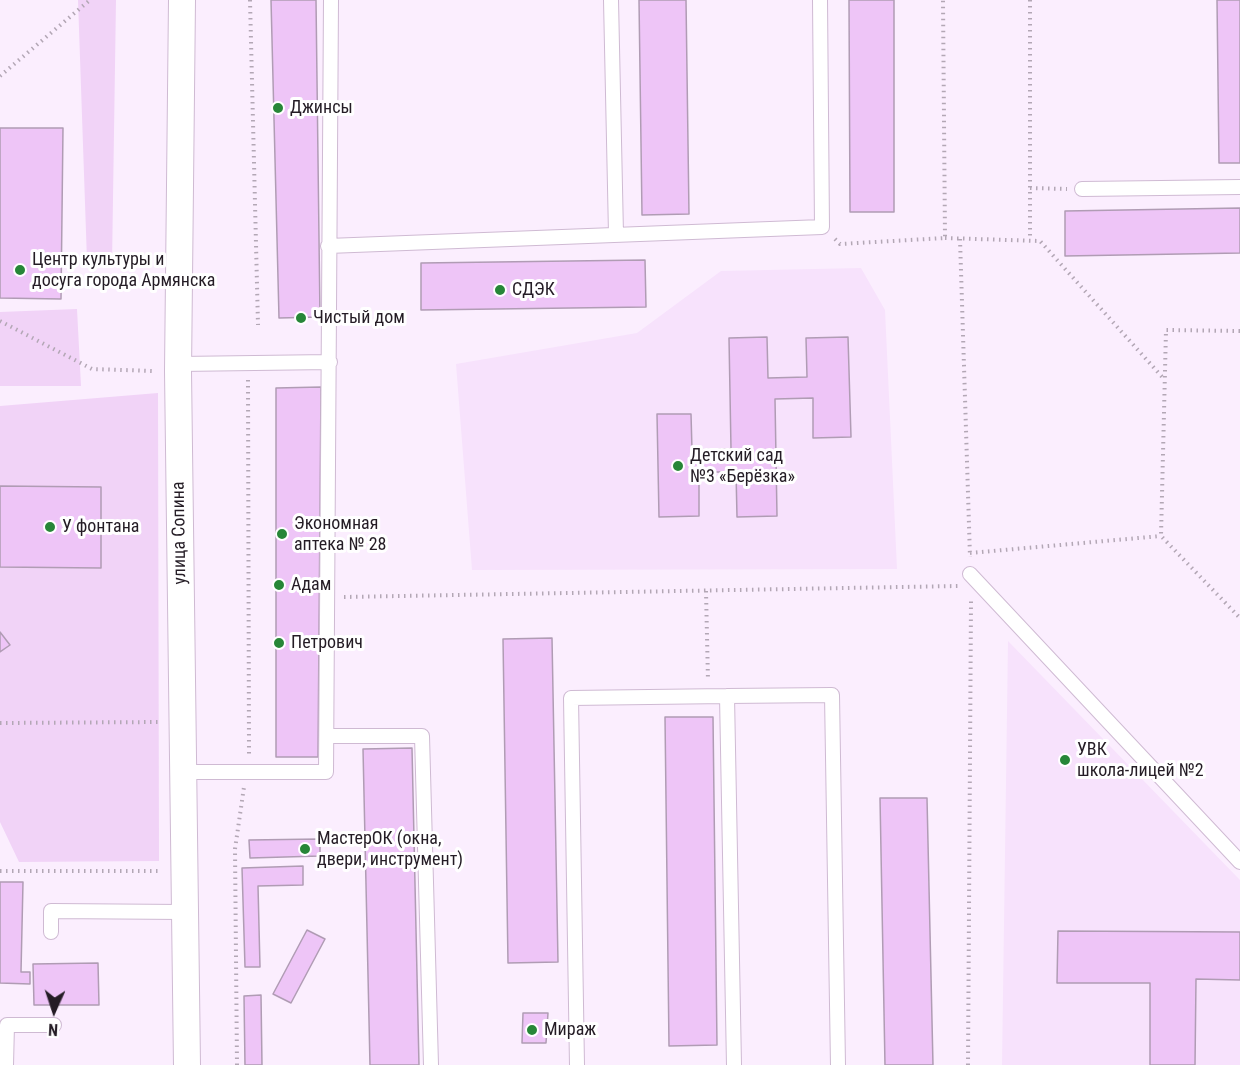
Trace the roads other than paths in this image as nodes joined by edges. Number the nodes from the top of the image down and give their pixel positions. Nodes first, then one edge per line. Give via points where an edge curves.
1 (182, 0) edge
2 (331, 0) edge
3 (611, 0) edge
4 (820, 0) edge
5 (1240, 188) edge
6 (1082, 189) road end
7 (616, 234) junction
8 (328, 246) junction
9 (330, 362) junction
10 (179, 368) junction
11 (971, 580) road end
12 (727, 696) junction
13 (327, 736) junction
14 (182, 772) junction
15 (1240, 862) edge
16 (183, 912) junction
17 (51, 932) dead end
18 (54, 1025) dead end
19 (9, 1062) edge
20 (187, 1065) edge
21 (431, 1065) edge
22 (577, 1065) edge
23 (734, 1065) edge
24 (838, 1065) edge

1 - 10 street, улица Сопина
2 - 8 lane
3 - 7 lane
4 - 7 lane via 822,227
5 - 6 lane
7 - 8 lane
8 - 9 lane
9 - 10 lane
9 - 13 lane
10 - 14 street, улица Сопина
11 - 15 lane
12 - 22 lane via 571,698
12 - 23 lane
12 - 24 lane via 832,695
13 - 14 lane via 326,772
13 - 21 lane via 423,736
14 - 16 street, улица Сопина
16 - 17 lane via 51,911
16 - 20 street, улица Сопина
18 - 19 lane via 7,1025

